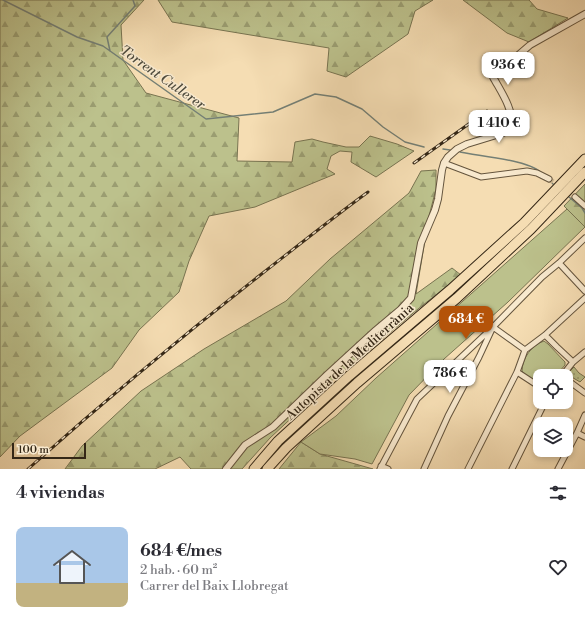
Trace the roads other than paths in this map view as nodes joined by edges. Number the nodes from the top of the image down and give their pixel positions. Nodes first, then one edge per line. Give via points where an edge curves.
1 (585, 14) edge
2 (585, 159) edge
3 (444, 163) junction
4 (585, 172) edge
5 (549, 179) tunnel mouth
6 (575, 198) tunnel mouth
7 (585, 206) edge
8 (585, 238) edge
9 (560, 263) junction
10 (585, 291) edge
11 (585, 298) edge
12 (493, 327) junction
13 (546, 335) junction
14 (526, 350) junction
15 (585, 352) edge
16 (573, 362) junction
17 (568, 369) edge
18 (517, 372) junction
19 (533, 382) edge
20 (573, 384) edge
21 (585, 393) edge
22 (542, 409) edge
23 (585, 415) edge
24 (577, 433) junction
25 (585, 437) edge
26 (380, 468) edge
27 (226, 469) edge
28 (254, 469) edge
29 (267, 469) edge
30 (388, 469) edge
31 (424, 469) edge
32 (468, 469) edge
33 (512, 469) edge
34 (558, 469) edge

1 - 3 street via 530,45 493,77 508,105 512,127 503,133 457,149
2 - 28 highway, Autopista de la Mediterrània via 524,223 450,290 348,376 278,441
3 - 5 street via 481,177 527,171
3 - 27 street via 435,210 421,243 411,298 273,427 245,445
4 - 29 highway, Autopista de la Mediterrània via 531,229 457,298 356,383
6 - 7 street
8 - 9 street
9 - 10 street
9 - 12 street via 542,277
11 - 13 street
12 - 14 street
12 - 26 street via 416,399
12 - 31 street
13 - 14 street
13 - 16 street
14 - 18 street
15 - 16 street
16 - 17 street
18 - 19 street
18 - 32 street
20 - 21 street
22 - 33 street
23 - 24 street
24 - 25 street
24 - 34 street
26 - 30 street

